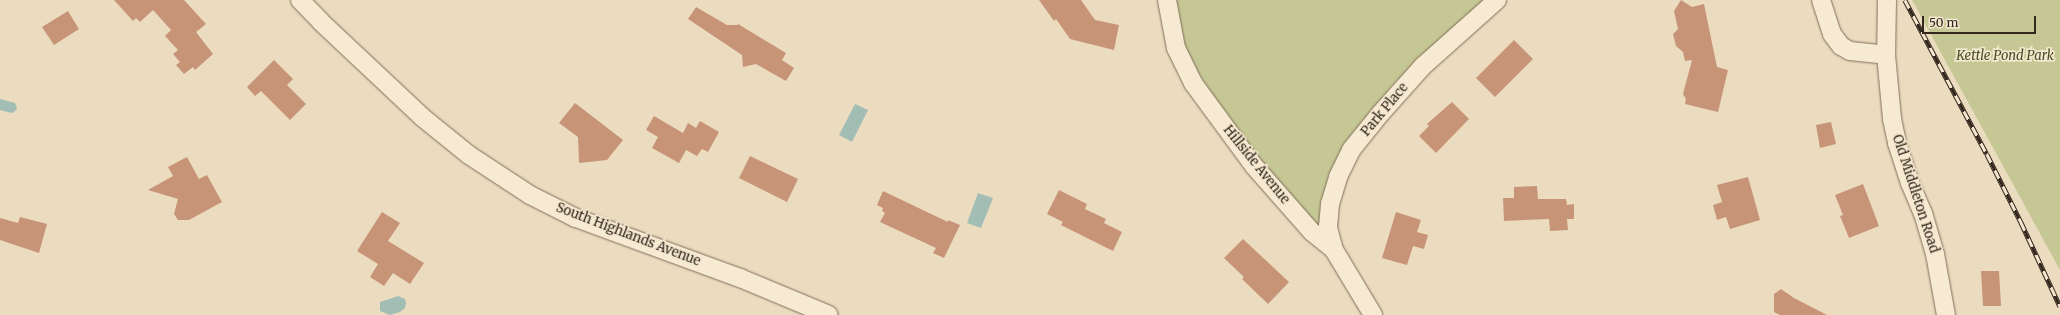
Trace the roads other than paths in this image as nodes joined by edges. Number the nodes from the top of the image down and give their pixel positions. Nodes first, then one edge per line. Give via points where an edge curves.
1 (300, 0) edge
2 (1167, 0) edge
3 (1497, 0) edge
4 (1820, 0) edge
5 (1887, 0) edge
6 (1886, 55) junction
7 (1334, 250) junction
8 (829, 315) edge
9 (1373, 315) edge
10 (1946, 315) edge

1 - 8 street, South Highlands Avenue via 422,117 469,155 530,195 576,218 740,278
2 - 7 street, Hillside Avenue via 1176,48 1193,83 1254,166 1312,232
3 - 7 street, Park Place via 1423,66 1352,150 1338,177 1330,204 1328,227
4 - 6 street via 1832,34 1841,46 1850,51
5 - 6 street, Old Middleton Road
6 - 10 street, Old Middleton Road via 1888,88 1897,143 1935,254
7 - 9 street, Hillside Avenue

